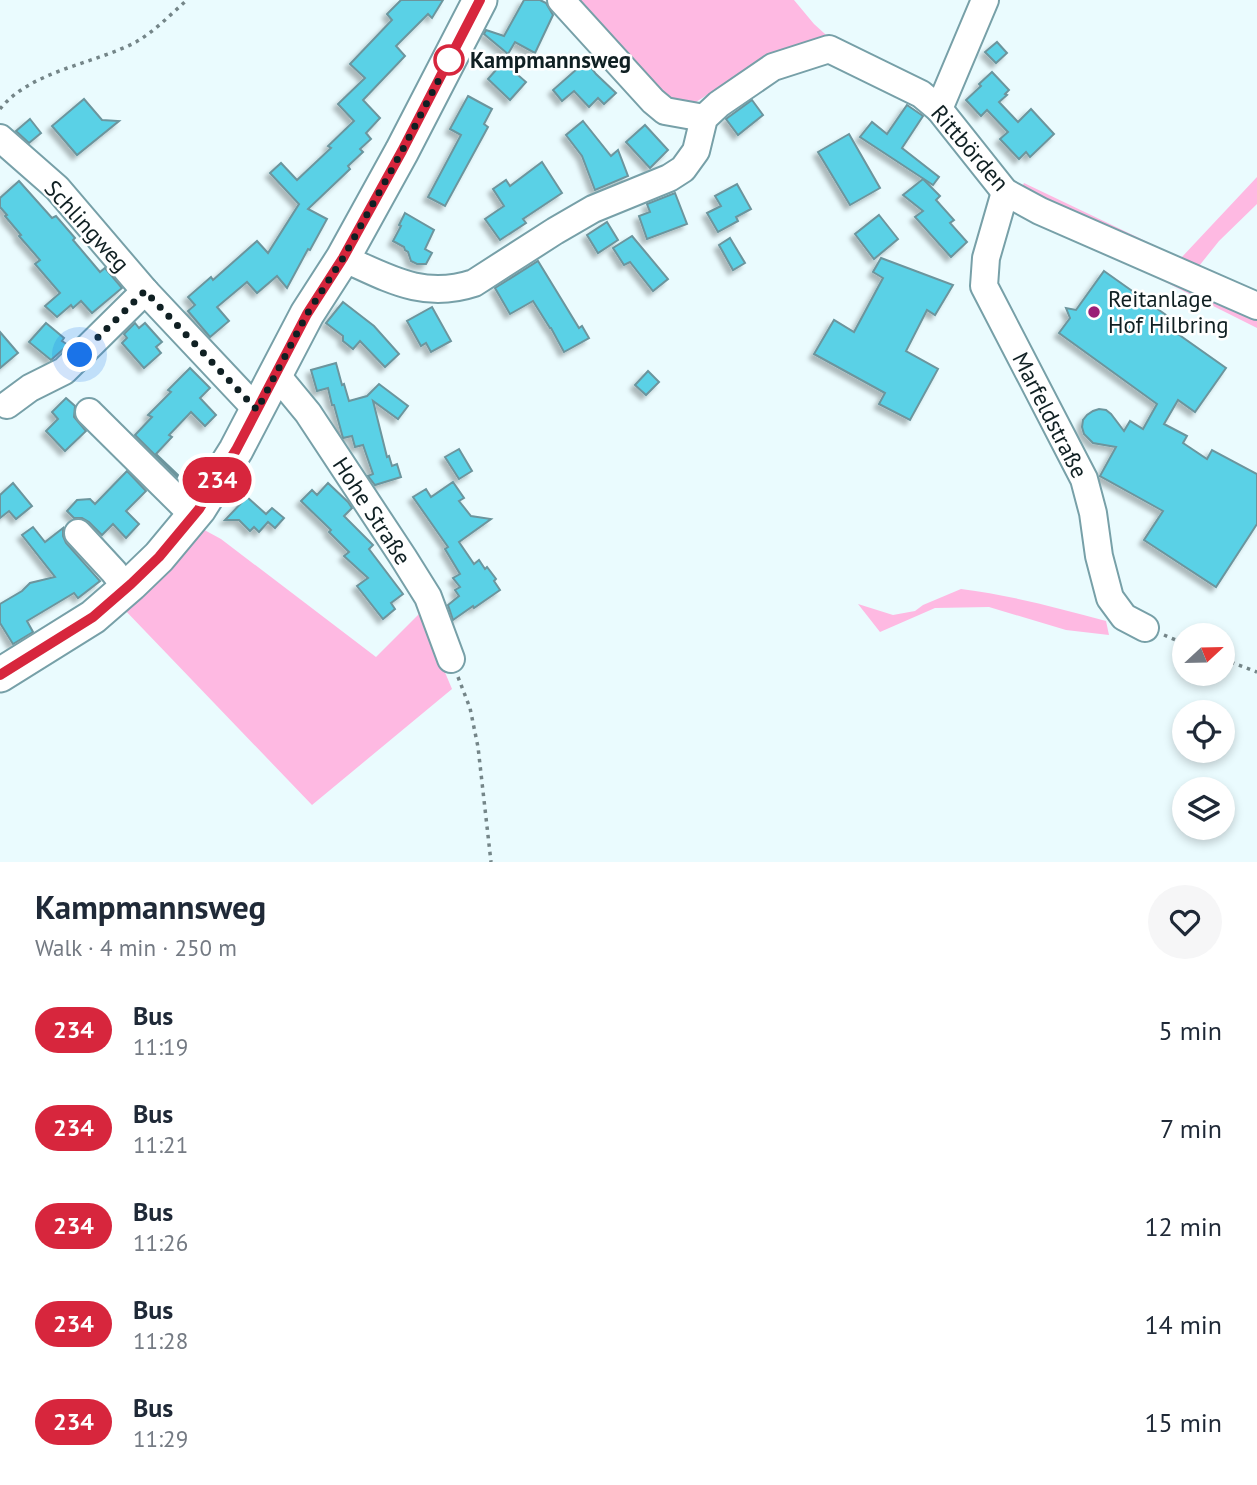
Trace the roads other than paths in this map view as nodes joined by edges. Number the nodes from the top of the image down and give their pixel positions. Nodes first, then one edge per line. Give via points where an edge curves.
1 (480, 0) edge
2 (561, 0) edge
3 (985, 0) edge
4 (939, 109) junction
5 (704, 118) junction
6 (0, 138) edge
7 (1005, 192) junction
8 (343, 258) junction
9 (145, 291) junction
10 (1257, 306) edge
11 (275, 373) junction
12 (7, 404) dead end
13 (257, 410) junction
14 (89, 412) dead end
15 (193, 515) junction
16 (78, 533) dead end
17 (126, 589) junction
18 (1145, 628) dead end
19 (451, 659) road end
20 (0, 675) edge

1 - 8 main road
2 - 5 street via 665,111
3 - 4 street
4 - 5 street, Rittbörden via 921,94 829,49 773,67
4 - 7 street, Rittbörden
5 - 8 street via 696,151 683,169 593,209 474,283 443,290 415,288
6 - 9 street, Schlingweg via 57,188
7 - 10 street, Rittbörden
7 - 18 street, Marfeldstraße via 986,258 984,286 1084,479 1110,598 1124,617
8 - 11 main road
9 - 12 street via 64,371
9 - 13 street, Schlingweg
11 - 13 main road
11 - 19 street, Hohe Straße via 308,413 428,597
13 - 15 main road
14 - 15 street
15 - 17 main road
16 - 17 street
17 - 20 main road via 93,617

